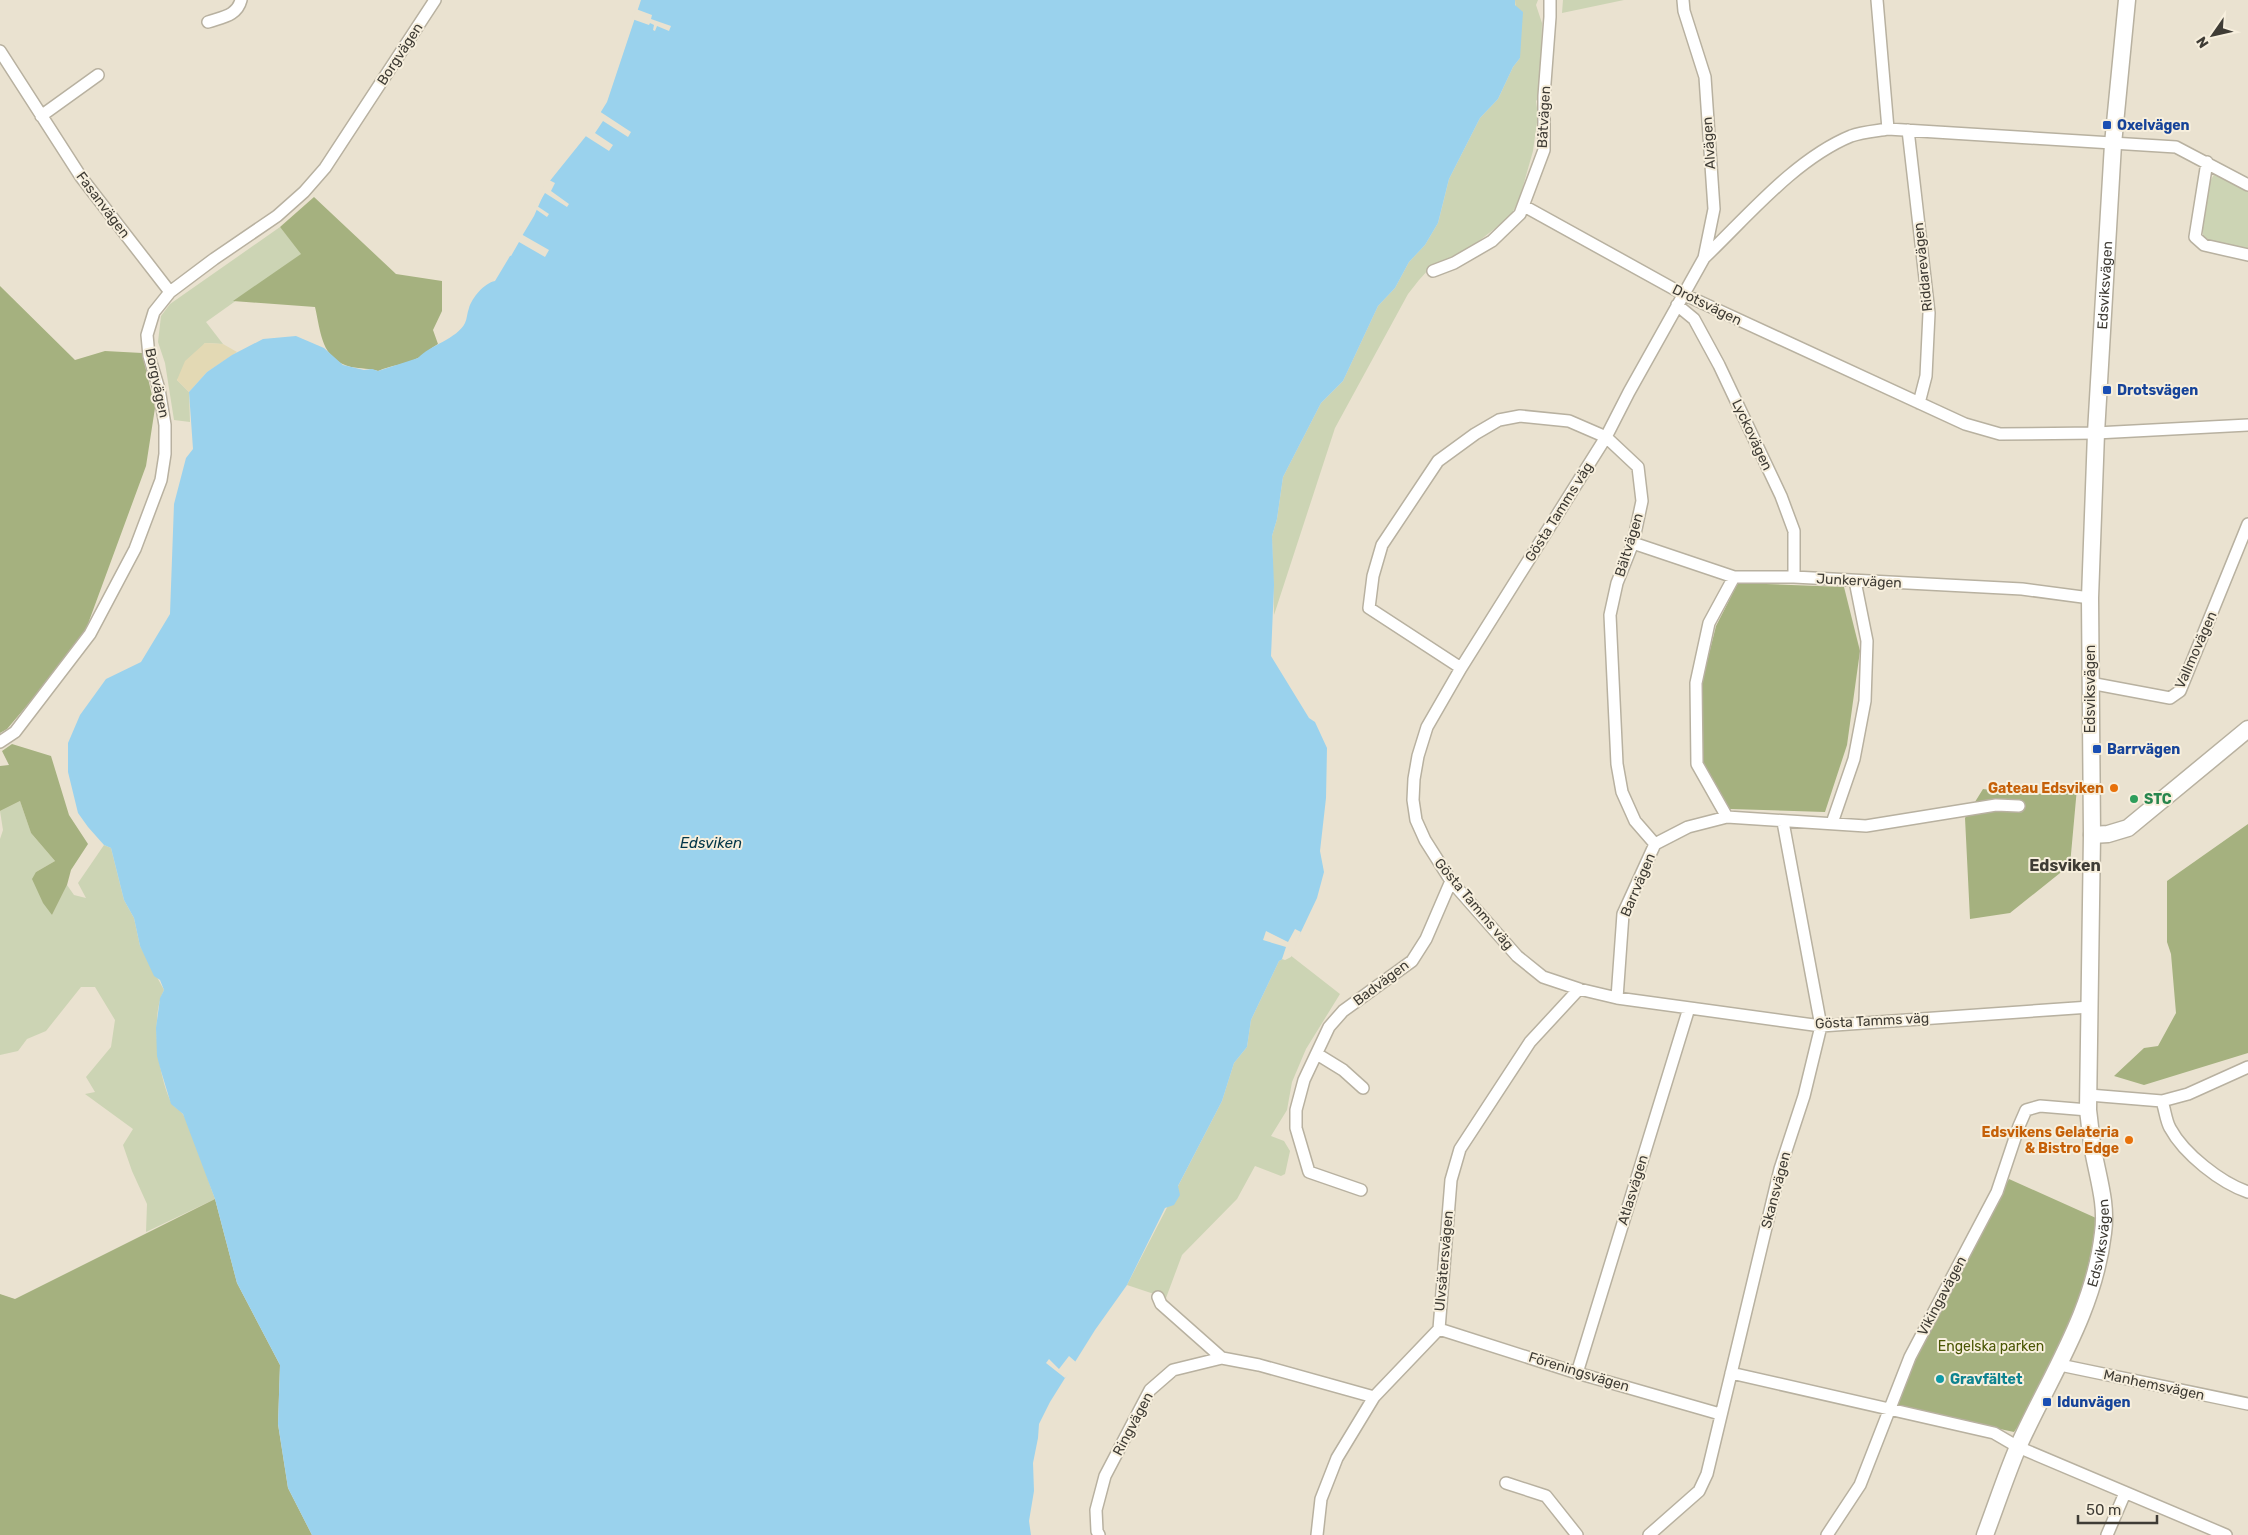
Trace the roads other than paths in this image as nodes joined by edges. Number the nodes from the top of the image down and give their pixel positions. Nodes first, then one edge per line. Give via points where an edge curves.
1 (241, 0) edge
2 (435, 0) edge
3 (1550, 0) edge
4 (1683, 0) edge
5 (1877, 0) edge
6 (2127, 0) edge
7 (208, 22) dead end
8 (0, 51) edge
9 (98, 75) dead end
10 (42, 116) junction
11 (1888, 129) junction
12 (1908, 130) junction
13 (2113, 144) junction
14 (2207, 162) junction
15 (2248, 185) edge
16 (1524, 206) junction
17 (2248, 255) edge
18 (1704, 258) junction
19 (1433, 271) dead end
20 (1686, 289) junction
21 (170, 292) junction
22 (1677, 305) junction
23 (1919, 402) junction
24 (2248, 425) edge
25 (2096, 432) junction
26 (1606, 437) junction
27 (2248, 524) edge
28 (1633, 543) junction
29 (1734, 577) junction
30 (1794, 577) junction
31 (1855, 581) junction
32 (2090, 598) junction
33 (1461, 668) junction
34 (2090, 683) junction
35 (2248, 729) edge
36 (0, 742) edge
37 (2019, 806) dead end
38 (1727, 818) junction
39 (1783, 822) junction
40 (1832, 823) junction
41 (2092, 834) junction
42 (1655, 844) junction
43 (1451, 881) junction
44 (1579, 990) junction
45 (1617, 998) junction
46 (2090, 1007) junction
47 (1689, 1008) junction
48 (1821, 1026) junction
49 (1317, 1054) junction
50 (2248, 1067) edge
51 (1363, 1088) dead end
52 (2162, 1101) junction
53 (2088, 1103) junction
54 (1361, 1190) dead end
55 (2248, 1192) edge
56 (1158, 1297) dead end
57 (1439, 1329) junction
58 (1222, 1358) junction
59 (2060, 1365) junction
60 (1731, 1372) junction
61 (1577, 1373) junction
62 (1374, 1397) junction
63 (2248, 1404) edge
64 (1888, 1410) junction
65 (1720, 1414) junction
66 (2018, 1446) junction
67 (1506, 1483) dead end
68 (2126, 1493) junction
69 (1099, 1535) edge
70 (1317, 1535) edge
71 (1577, 1535) edge
72 (1649, 1535) edge
73 (1827, 1535) edge
74 (1985, 1535) edge
75 (2107, 1535) edge
76 (2226, 1535) edge

1 - 7 street via 237,10 230,15
2 - 21 street, Borgvägen via 325,168 304,192 277,216
3 - 16 street, Båtvägen via 1544,150
4 - 18 street, Alvägen via 1704,77 1714,209
5 - 11 street
6 - 13 street, Edsviksvägen
8 - 10 street, Fasanvägen
9 - 10 street
10 - 21 street, Fasanvägen via 81,178
11 - 12 street
11 - 18 street via 1853,135 1805,162
12 - 13 street
12 - 23 street, Riddarevägen via 1929,313 1926,376
13 - 14 street via 2176,147
13 - 25 street, Edsviksvägen
14 - 15 street
14 - 17 street via 2195,237 2204,245
16 - 19 street, Båtvägen via 1492,241
16 - 20 street, Drotsvägen
18 - 20 street, Alvägen
20 - 22 street, Gösta Tamms väg
20 - 23 street, Drotsvägen
21 - 36 street, Borgvägen via 154,312 147,335 148,356 166,425 161,480 148,517 90,634 15,732
22 - 26 street, Gösta Tamms väg
22 - 30 street, Lyckovägen via 1694,319 1781,496 1794,531
23 - 25 street, Drotsvägen via 1965,424 2000,434
24 - 25 street, Drotsvägen
25 - 32 street, Edsviksvägen
26 - 28 street, Bältvägen via 1638,467 1642,501
26 - 33 street, Gösta Tamms väg
26 - 33 street, Bältvägen via 1569,421 1520,416 1499,420 1438,461 1382,545 1373,576 1369,608
27 - 34 street, Vallmovägen via 2180,691 2170,698
28 - 29 street, Junkervägen
28 - 42 street, Bältvägen via 1617,583 1610,615 1617,764 1622,792 1635,821
29 - 30 street, Junkervägen
29 - 38 street via 1709,623 1696,683 1696,764
30 - 31 street, Junkervägen
31 - 32 street, Junkervägen via 2022,589
31 - 40 street via 1868,641 1865,702 1854,759
32 - 34 street, Edsviksvägen
33 - 43 street, Gösta Tamms väg via 1427,727 1418,756 1413,793 1416,820 1424,840
34 - 41 street, Edsviksvägen
35 - 41 street via 2128,828 2108,834
37 - 40 street, Barrvägen via 1996,805 1866,826
38 - 39 street, Barrvägen
38 - 42 street, Barrvägen via 1688,826
39 - 40 street, Barrvägen
39 - 48 street, Skansvägen
41 - 46 street, Edsviksvägen
42 - 45 street, Barrvägen via 1623,914
43 - 44 street, Gösta Tamms väg via 1517,956 1543,977
43 - 49 street, Badvägen via 1426,939 1412,960 1343,1011 1329,1027
44 - 45 street, Gösta Tamms väg
44 - 57 street, Ulvsätersvägen via 1530,1042 1460,1149 1451,1180
45 - 47 street, Gösta Tamms väg
46 - 48 street, Gösta Tamms väg
46 - 53 street, Edsviksvägen
47 - 48 street, Gösta Tamms väg
47 - 61 street, Atlasvägen
48 - 60 street, Skansvägen via 1804,1096 1780,1168
49 - 51 street via 1343,1070
49 - 54 street, Badvägen via 1304,1080 1296,1110 1296,1128 1309,1172
50 - 52 street via 2188,1094
52 - 53 street
52 - 55 street via 2169,1128 2198,1163 2234,1188
53 - 59 street, Edsviksvägen via 2093,1153 2104,1202 2104,1232 2084,1310
53 - 64 street, Vikingavägen via 2026,1110 1998,1192 1910,1357
56 - 58 street via 1161,1304
57 - 61 street, Föreningsvägen
57 - 62 street, Ulvsätersvägen
58 - 62 street, Ringvägen
58 - 69 street, Ringvägen via 1173,1370 1150,1390 1105,1476 1096,1510
59 - 63 street, Manhemsvägen
59 - 66 street, Edsviksvägen
60 - 64 street
60 - 65 street, Skansvägen
61 - 65 street, Föreningsvägen
62 - 70 street, Ulvsätersvägen via 1337,1458 1321,1499
64 - 66 street via 1994,1433
64 - 73 street, Vikingavägen via 1860,1485
65 - 72 street, Skansvägen via 1707,1474 1699,1491
66 - 68 street
66 - 74 street, Edsviksvägen
67 - 71 street via 1546,1496
68 - 75 street
68 - 76 street

